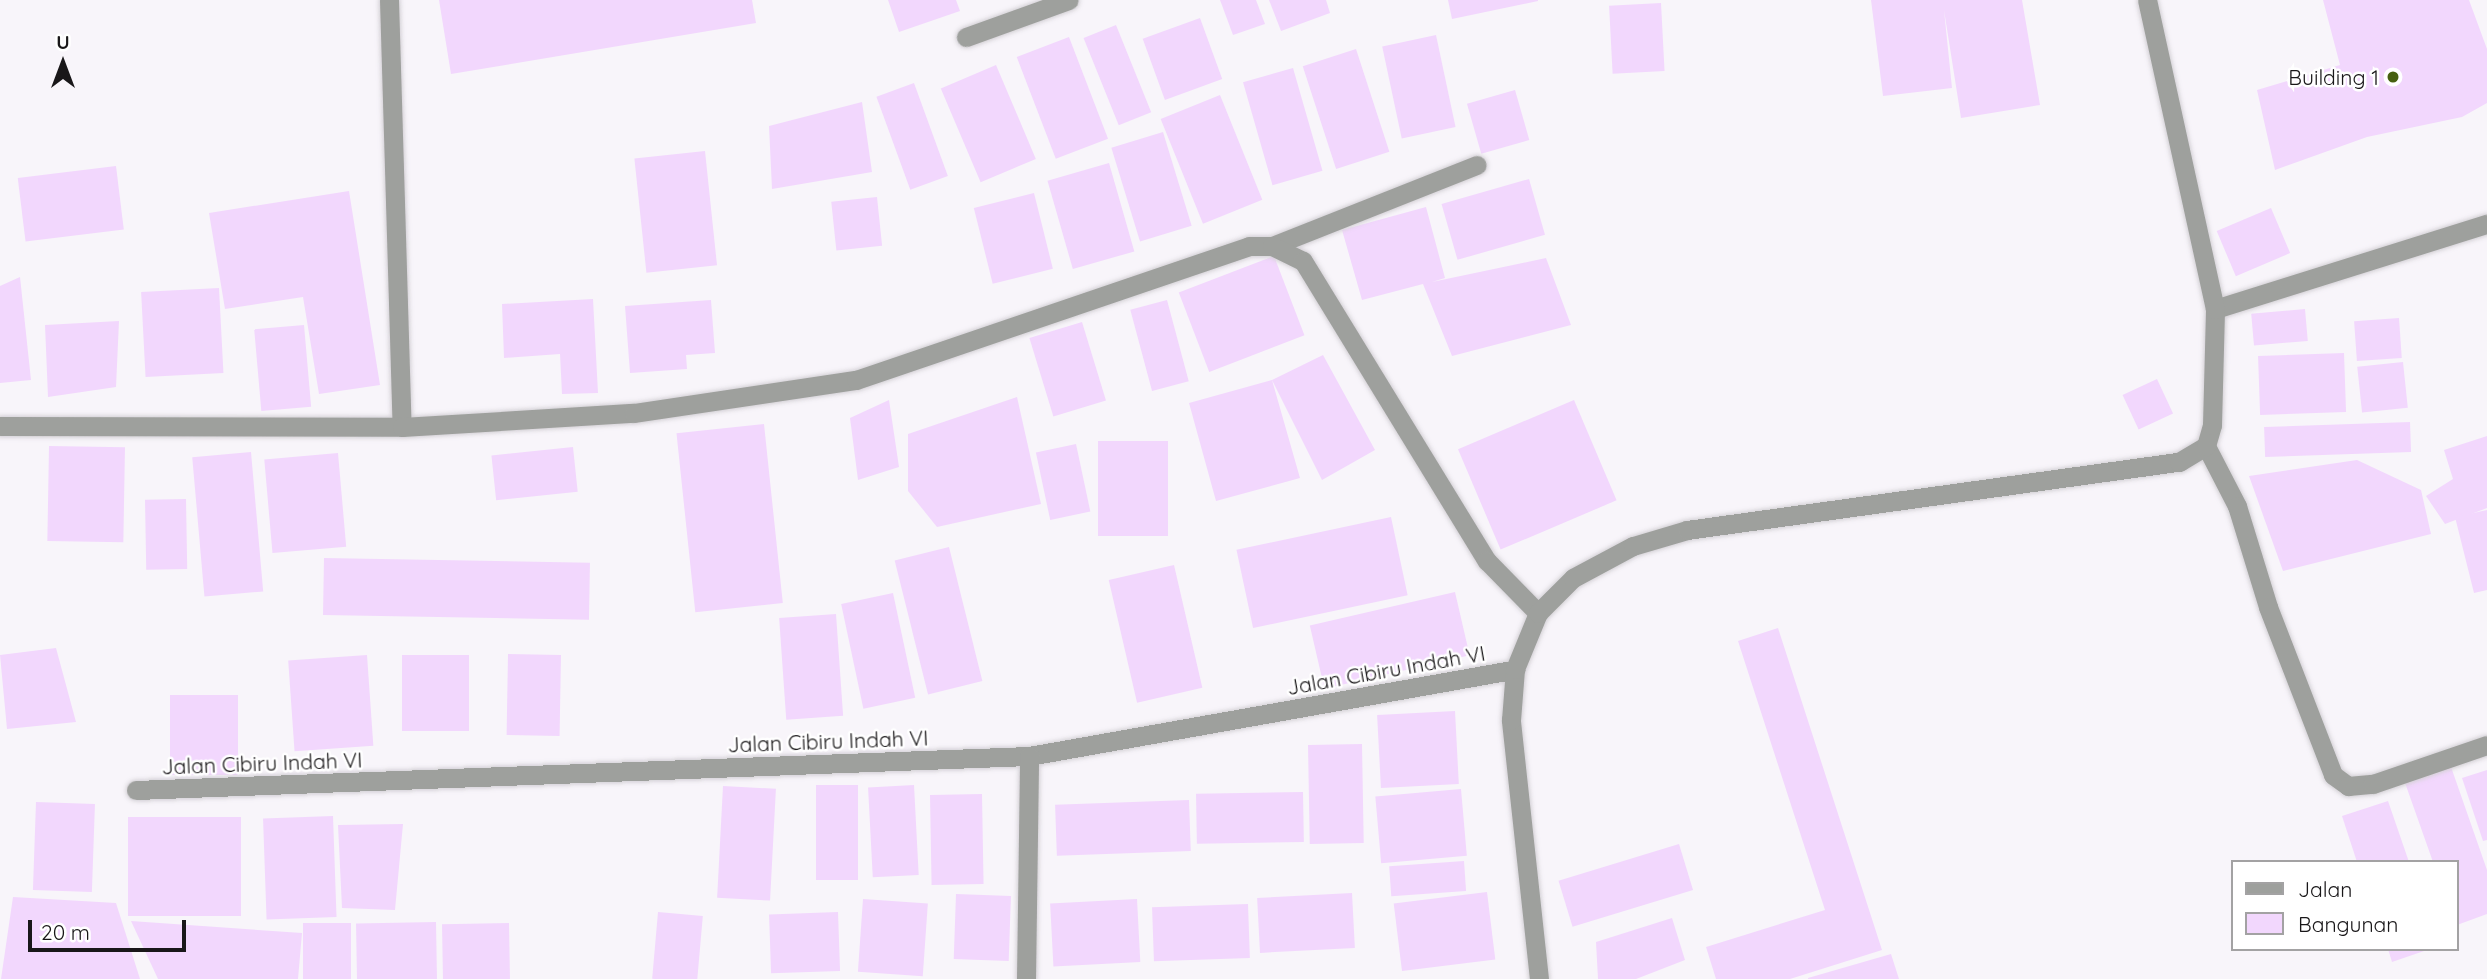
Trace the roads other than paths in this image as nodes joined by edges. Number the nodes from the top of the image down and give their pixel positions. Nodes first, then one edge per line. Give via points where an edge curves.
1 (389, 0) edge
2 (1069, 0) edge
3 (2147, 0) edge
4 (966, 37) dead end
5 (1477, 165) dead end
6 (2487, 223) edge
7 (1272, 246) junction
8 (2216, 309) junction
9 (0, 426) edge
10 (402, 428) junction
11 (2206, 446) junction
12 (1538, 613) junction
13 (1515, 669) junction
14 (2487, 745) edge
15 (1029, 756) junction
16 (136, 790) dead end
17 (1026, 979) edge
18 (1539, 979) edge

1 - 10 street
2 - 4 street
3 - 8 street
5 - 7 street
6 - 8 street
7 - 10 street via 1249,246 856,380 634,413
7 - 12 street via 1303,261 1487,561
8 - 11 street via 2212,425
9 - 10 street
11 - 12 street via 2179,462 1687,530 1633,546 1573,578
11 - 14 street via 2237,506 2269,607 2333,775 2348,786 2373,784
12 - 13 street
13 - 15 street, Jalan Cibiru Indah VI
13 - 18 street via 1511,720
15 - 16 street, Jalan Cibiru Indah VI
15 - 17 street

